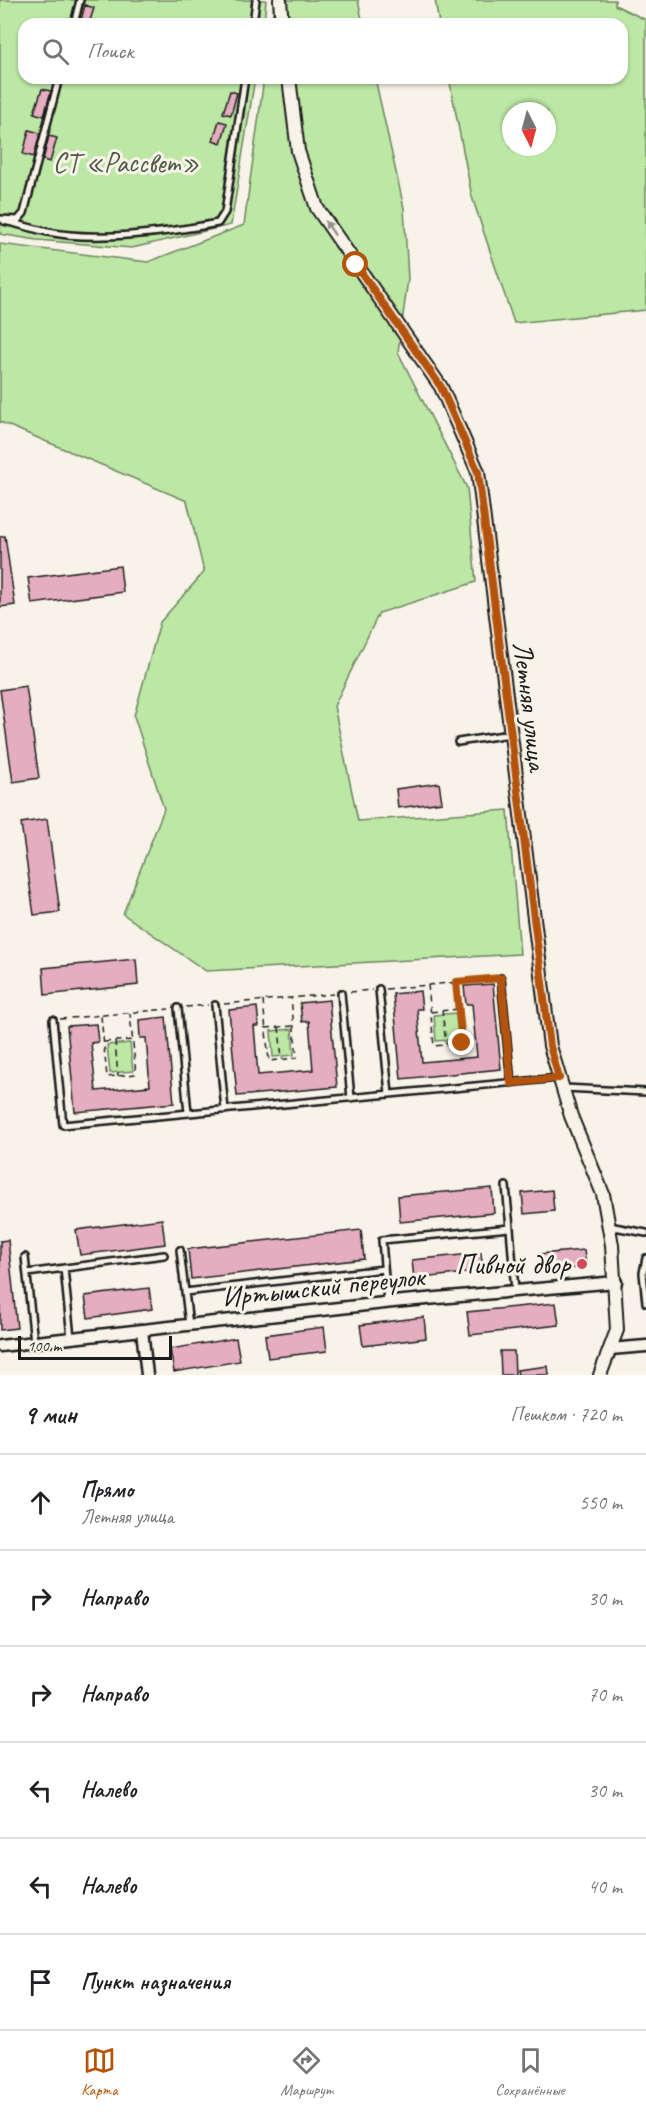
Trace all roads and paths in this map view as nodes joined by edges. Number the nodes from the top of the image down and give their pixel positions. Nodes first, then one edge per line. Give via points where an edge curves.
1 (80, 0) edge
2 (256, 0) edge
3 (280, 0) edge
4 (76, 18) edge
5 (254, 18) edge
6 (282, 18) edge
7 (58, 84) edge
8 (245, 84) edge
9 (290, 84) edge
10 (2, 220) edge
11 (510, 734) junction
12 (458, 742) dead end
13 (501, 978) joint
14 (456, 982) junction
15 (428, 985) junction
16 (380, 989) junction
17 (341, 993) junction
18 (291, 998) junction
19 (263, 1000) junction
20 (215, 1005) junction
21 (178, 1008) junction
22 (459, 1009) junction
23 (442, 1010) junction
24 (431, 1012) junction
25 (130, 1013) junction
26 (101, 1016) junction
27 (53, 1020) joint
28 (294, 1026) junction
29 (279, 1027) junction
30 (266, 1028) junction
31 (133, 1040) junction
32 (115, 1041) junction
33 (104, 1042) junction
34 (446, 1045) junction
35 (282, 1059) junction
36 (118, 1076) junction
37 (511, 1083) junction
38 (561, 1083) junction
39 (646, 1092) edge
40 (389, 1094) junction
41 (351, 1098) junction
42 (225, 1110) junction
43 (188, 1113) junction
44 (506, 1186) dead end
45 (609, 1226) junction
46 (510, 1228) junction
47 (646, 1233) edge
48 (180, 1250) dead end
49 (164, 1255) dead end
50 (26, 1257) dead end
51 (646, 1258) edge
52 (64, 1268) junction
53 (384, 1269) junction
54 (27, 1273) junction
55 (616, 1282) junction
56 (515, 1291) junction
57 (185, 1292) junction
58 (387, 1303) junction
59 (646, 1303) edge
60 (189, 1325) junction
61 (142, 1330) junction
62 (71, 1338) junction
63 (34, 1342) junction
64 (0, 1346) edge
65 (646, 1346) edge
66 (610, 1349) junction
67 (147, 1375) edge
68 (600, 1375) edge

1 - 4 lane
2 - 5 lane
3 - 6 street
7 - 10 lane via 24,213 18,220
8 - 10 lane via 225,212 218,223 186,230 100,235 50,233
11 -> 9 street, Летняя улица via 478,472 441,387 317,208 298,151
11 - 12 lane
11 - 38 street, Летняя улица via 550,1046
13 - 14 path
13 - 37 lane
14 - 15 path
14 - 22 path
15 - 16 path
15 - 24 path
16 - 17 path
16 - 40 lane
17 - 18 path
17 - 41 lane
18 - 19 path
18 - 28 path
19 - 20 path
19 - 30 path
20 - 21 path
20 - 42 lane
21 - 25 path
21 - 43 lane
22 - 23 path
22 - 34 path via 462,1043
23 - 24 path
23 - 34 path
24 - 34 path via 434,1046
25 - 26 path
25 - 31 path
26 - 27 path
26 - 33 path
27 - 43 lane via 63,1125
28 - 29 path
28 - 35 path via 297,1058
29 - 30 path
29 - 35 path
30 - 35 path via 269,1061
31 - 32 path
31 - 36 path via 136,1074
32 - 33 path
32 - 36 path
33 - 36 path via 107,1077
37 - 38 lane
37 - 40 lane
38 - 39 lane
38 - 45 street, Летняя улица via 603,1194
40 - 41 lane
41 - 42 lane
42 - 43 lane
44 - 46 lane
45 - 47 lane
45 - 55 street, Летняя улица
46 - 53 lane via 382,1240
46 - 56 lane
48 - 57 lane
49 - 52 lane
50 - 54 lane
51 - 59 lane
52 - 54 lane
52 - 62 lane
53 - 57 lane
53 - 58 lane
54 - 63 lane
55 - 56 street, Иртышский переулок
55 - 66 street, Летняя улица via 617,1321
56 - 58 street, Иртышский переулок
57 - 60 lane
58 - 60 street, Иртышский переулок
60 - 61 street, Иртышский переулок
61 - 62 street, Иртышский переулок
61 - 67 street
62 - 63 street, Иртышский переулок
63 - 64 street, Иртышский переулок
65 - 66 street
66 - 68 street, Летняя улица

